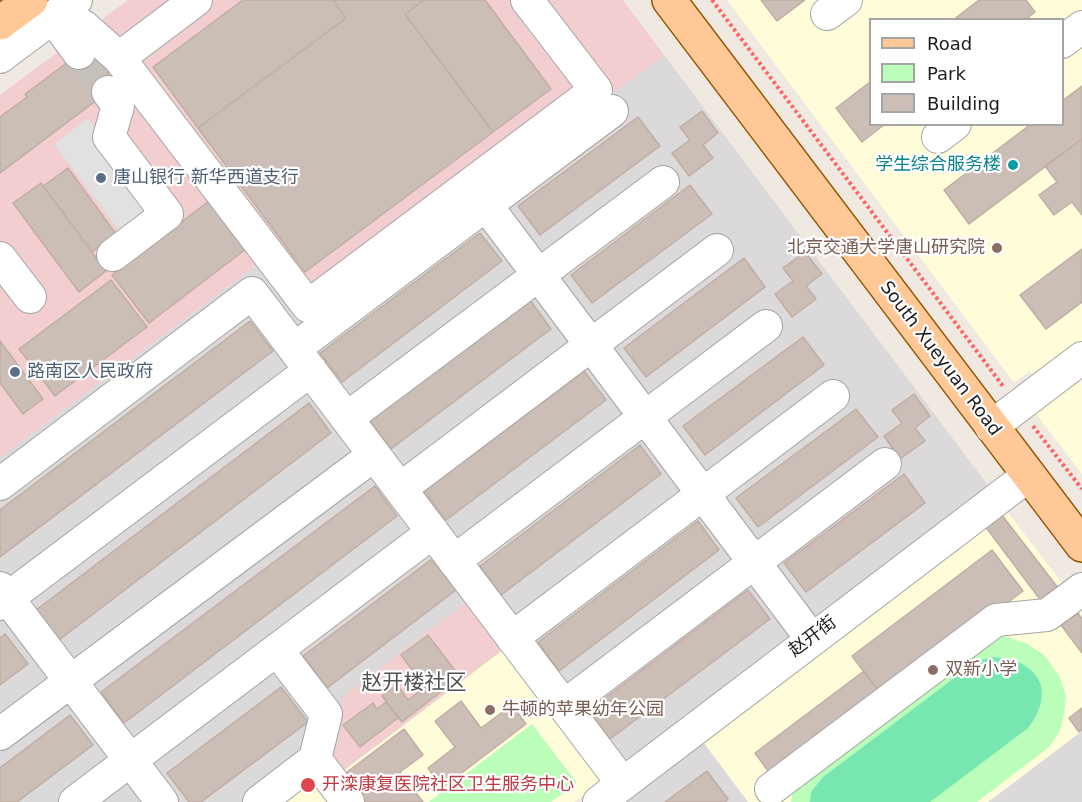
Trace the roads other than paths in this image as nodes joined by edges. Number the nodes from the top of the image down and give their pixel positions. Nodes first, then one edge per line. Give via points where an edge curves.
1 (196, 0) edge
2 (527, 0) edge
3 (669, 0) edge
4 (55, 8) edge
5 (0, 23) edge
6 (1082, 27) edge
7 (1064, 40) edge
8 (79, 53) tunnel mouth
9 (0, 57) edge
10 (119, 58) junction
11 (108, 92) tunnel mouth
12 (612, 111) dead end
13 (663, 182) dead end
14 (486, 205) junction
15 (717, 250) dead end
16 (113, 255) dead end
17 (0, 258) edge
18 (539, 275) junction
19 (30, 297) dead end
20 (766, 326) dead end
21 (591, 345) junction
22 (1082, 358) edge
23 (303, 360) junction
24 (833, 396) dead end
25 (645, 417) junction
26 (347, 418) junction
27 (991, 427) junction
28 (374, 455) junction
29 (885, 464) dead end
30 (1029, 475) junction
31 (0, 484) edge
32 (400, 489) junction
33 (703, 494) junction
34 (433, 532) junction
35 (1082, 545) edge
36 (454, 561) junction
37 (754, 562) junction
38 (1082, 589) edge
39 (3, 597) edge
40 (512, 638) junction
41 (811, 638) junction
42 (277, 650) junction
43 (71, 682) junction
44 (564, 706) junction
45 (0, 734) edge
46 (315, 759) junction
47 (130, 760) junction
48 (771, 789) dead end
49 (611, 793) edge
50 (75, 802) edge
51 (162, 802) edge
52 (259, 802) edge
53 (348, 802) edge

1 - 10 street
2 - 10 street via 596,90 308,306
3 - 27 main road, South Xueyuan Road
4 - 5 main road
4 - 8 street
4 - 9 street
4 - 10 street via 83,26
6 - 7 street
11 - 16 street via 118,106 109,137 167,214
12 - 14 street
13 - 18 street
14 - 18 street
14 - 23 street
15 - 21 street
17 - 19 street
18 - 21 street
18 - 26 street
20 - 25 street
21 - 25 street
21 - 32 street
22 - 27 street
23 - 26 street
23 - 31 street via 252,293
23 - 39 street
24 - 33 street
25 - 33 street
25 - 36 street
26 - 28 street
27 - 30 main road, South Xueyuan Road
28 - 32 street
28 - 43 street
29 - 37 street
30 - 35 main road, South Xueyuan Road
30 - 41 street, 赵开街
32 - 34 street
33 - 37 street
33 - 40 street
34 - 36 street
34 - 42 street
36 - 40 street
37 - 41 street
37 - 44 street
38 - 48 street via 1047,615 996,620
39 - 43 street
40 - 44 street
41 - 49 street, 赵开街
42 - 46 street via 326,714
42 - 47 street
43 - 45 street
43 - 47 street
44 - 49 street
46 - 52 street
46 - 53 street
47 - 50 street
47 - 51 street

